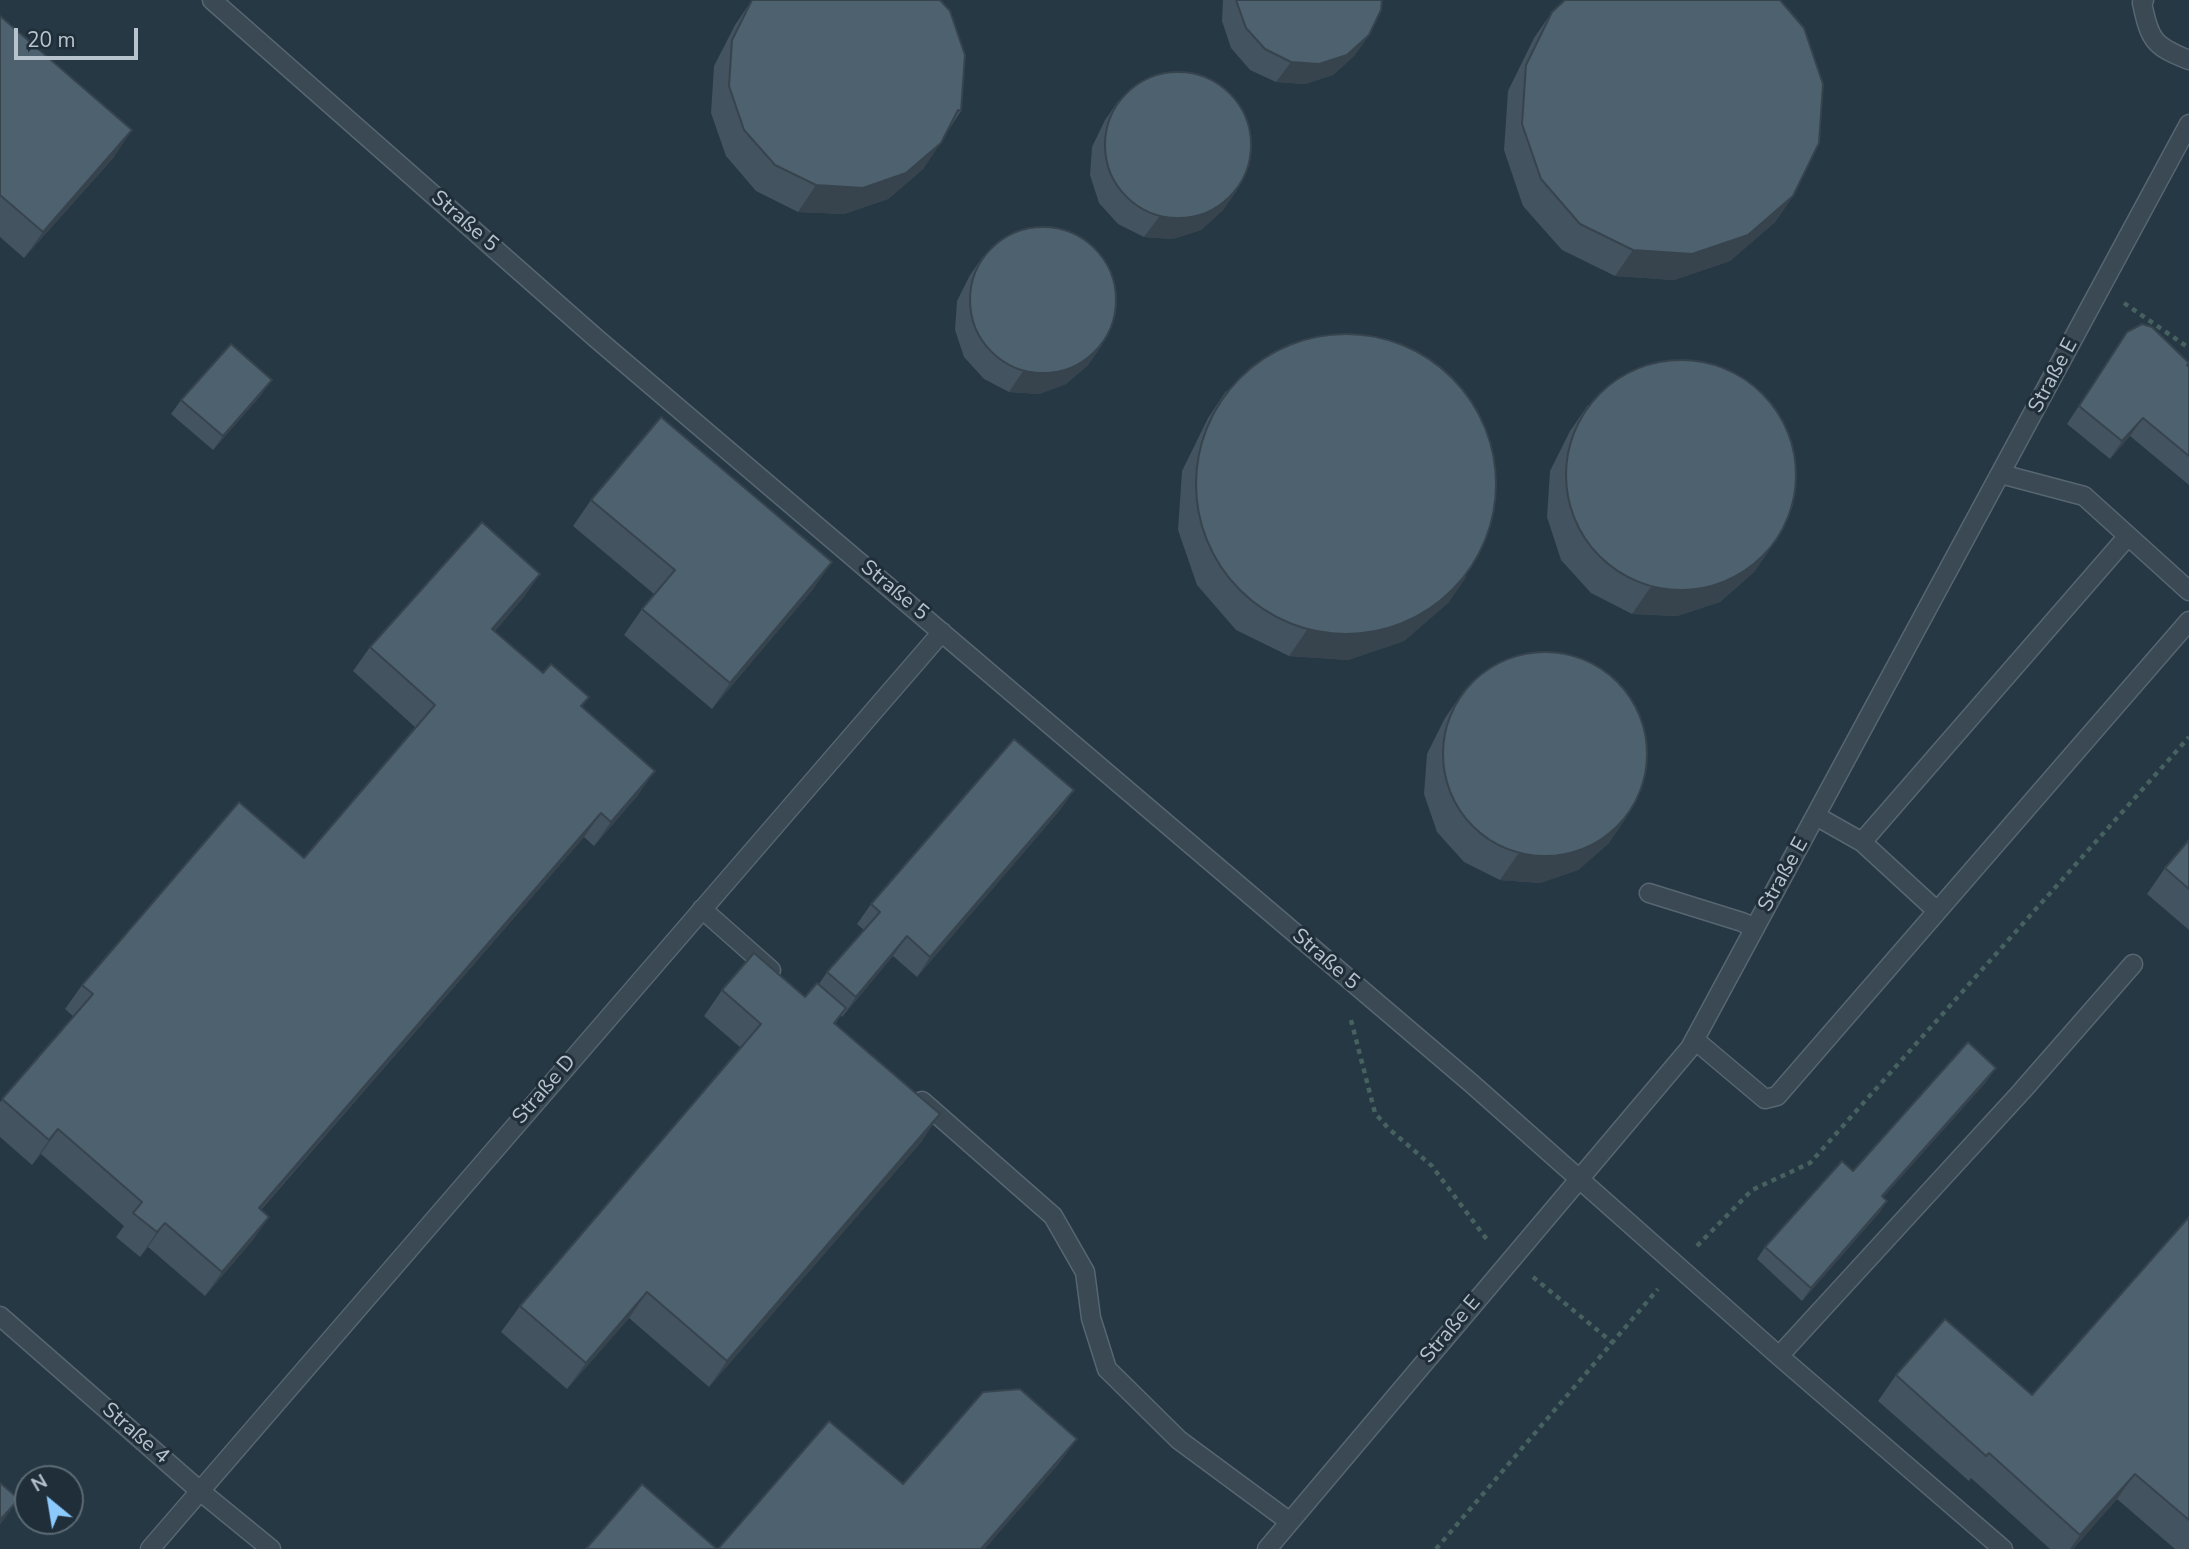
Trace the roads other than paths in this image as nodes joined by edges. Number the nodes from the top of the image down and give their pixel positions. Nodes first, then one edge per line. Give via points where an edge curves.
1 (212, 0) edge
2 (2144, 0) edge
3 (2189, 60) edge
4 (2189, 124) edge
5 (2001, 474) junction
6 (2128, 536) junction
7 (2189, 591) edge
8 (2189, 621) edge
9 (942, 632) junction
10 (1816, 816) junction
11 (1861, 842) junction
12 (1649, 893) dead end
13 (702, 909) junction
14 (1937, 911) junction
15 (1755, 928) junction
16 (2133, 964) dead end
17 (785, 982) edge
18 (1695, 1040) junction
19 (909, 1090) edge
20 (1578, 1180) junction
21 (0, 1316) edge
22 (1779, 1356) junction
23 (200, 1491) junction
24 (1290, 1522) junction
25 (150, 1549) edge
26 (271, 1549) edge
27 (1267, 1549) edge
28 (2003, 1549) edge

1 - 9 lane, Straße 5 via 597,339
2 - 3 lane via 2148,32 2162,48
4 - 5 lane, Straße E
5 - 6 lane via 2084,496
5 - 10 lane, Straße E
6 - 7 lane
6 - 11 lane
8 - 14 lane
9 - 13 lane, Straße D
9 - 20 lane, Straße 5 via 1471,1083
10 - 11 lane
10 - 15 lane, Straße E
11 - 14 lane
12 - 15 lane
13 - 17 lane
13 - 23 lane, Straße D
14 - 18 lane via 1777,1096 1765,1099
15 - 18 lane, Straße E
16 - 22 lane
18 - 20 lane, Straße E
19 - 24 lane via 1053,1216 1085,1272 1091,1318 1107,1369 1179,1440
20 - 22 lane, Straße 5
20 - 24 lane, Straße E
21 - 23 lane, Straße 4
22 - 28 lane, Straße 5
23 - 25 lane, Straße D
23 - 26 lane, Straße 4
24 - 27 lane, Straße E

